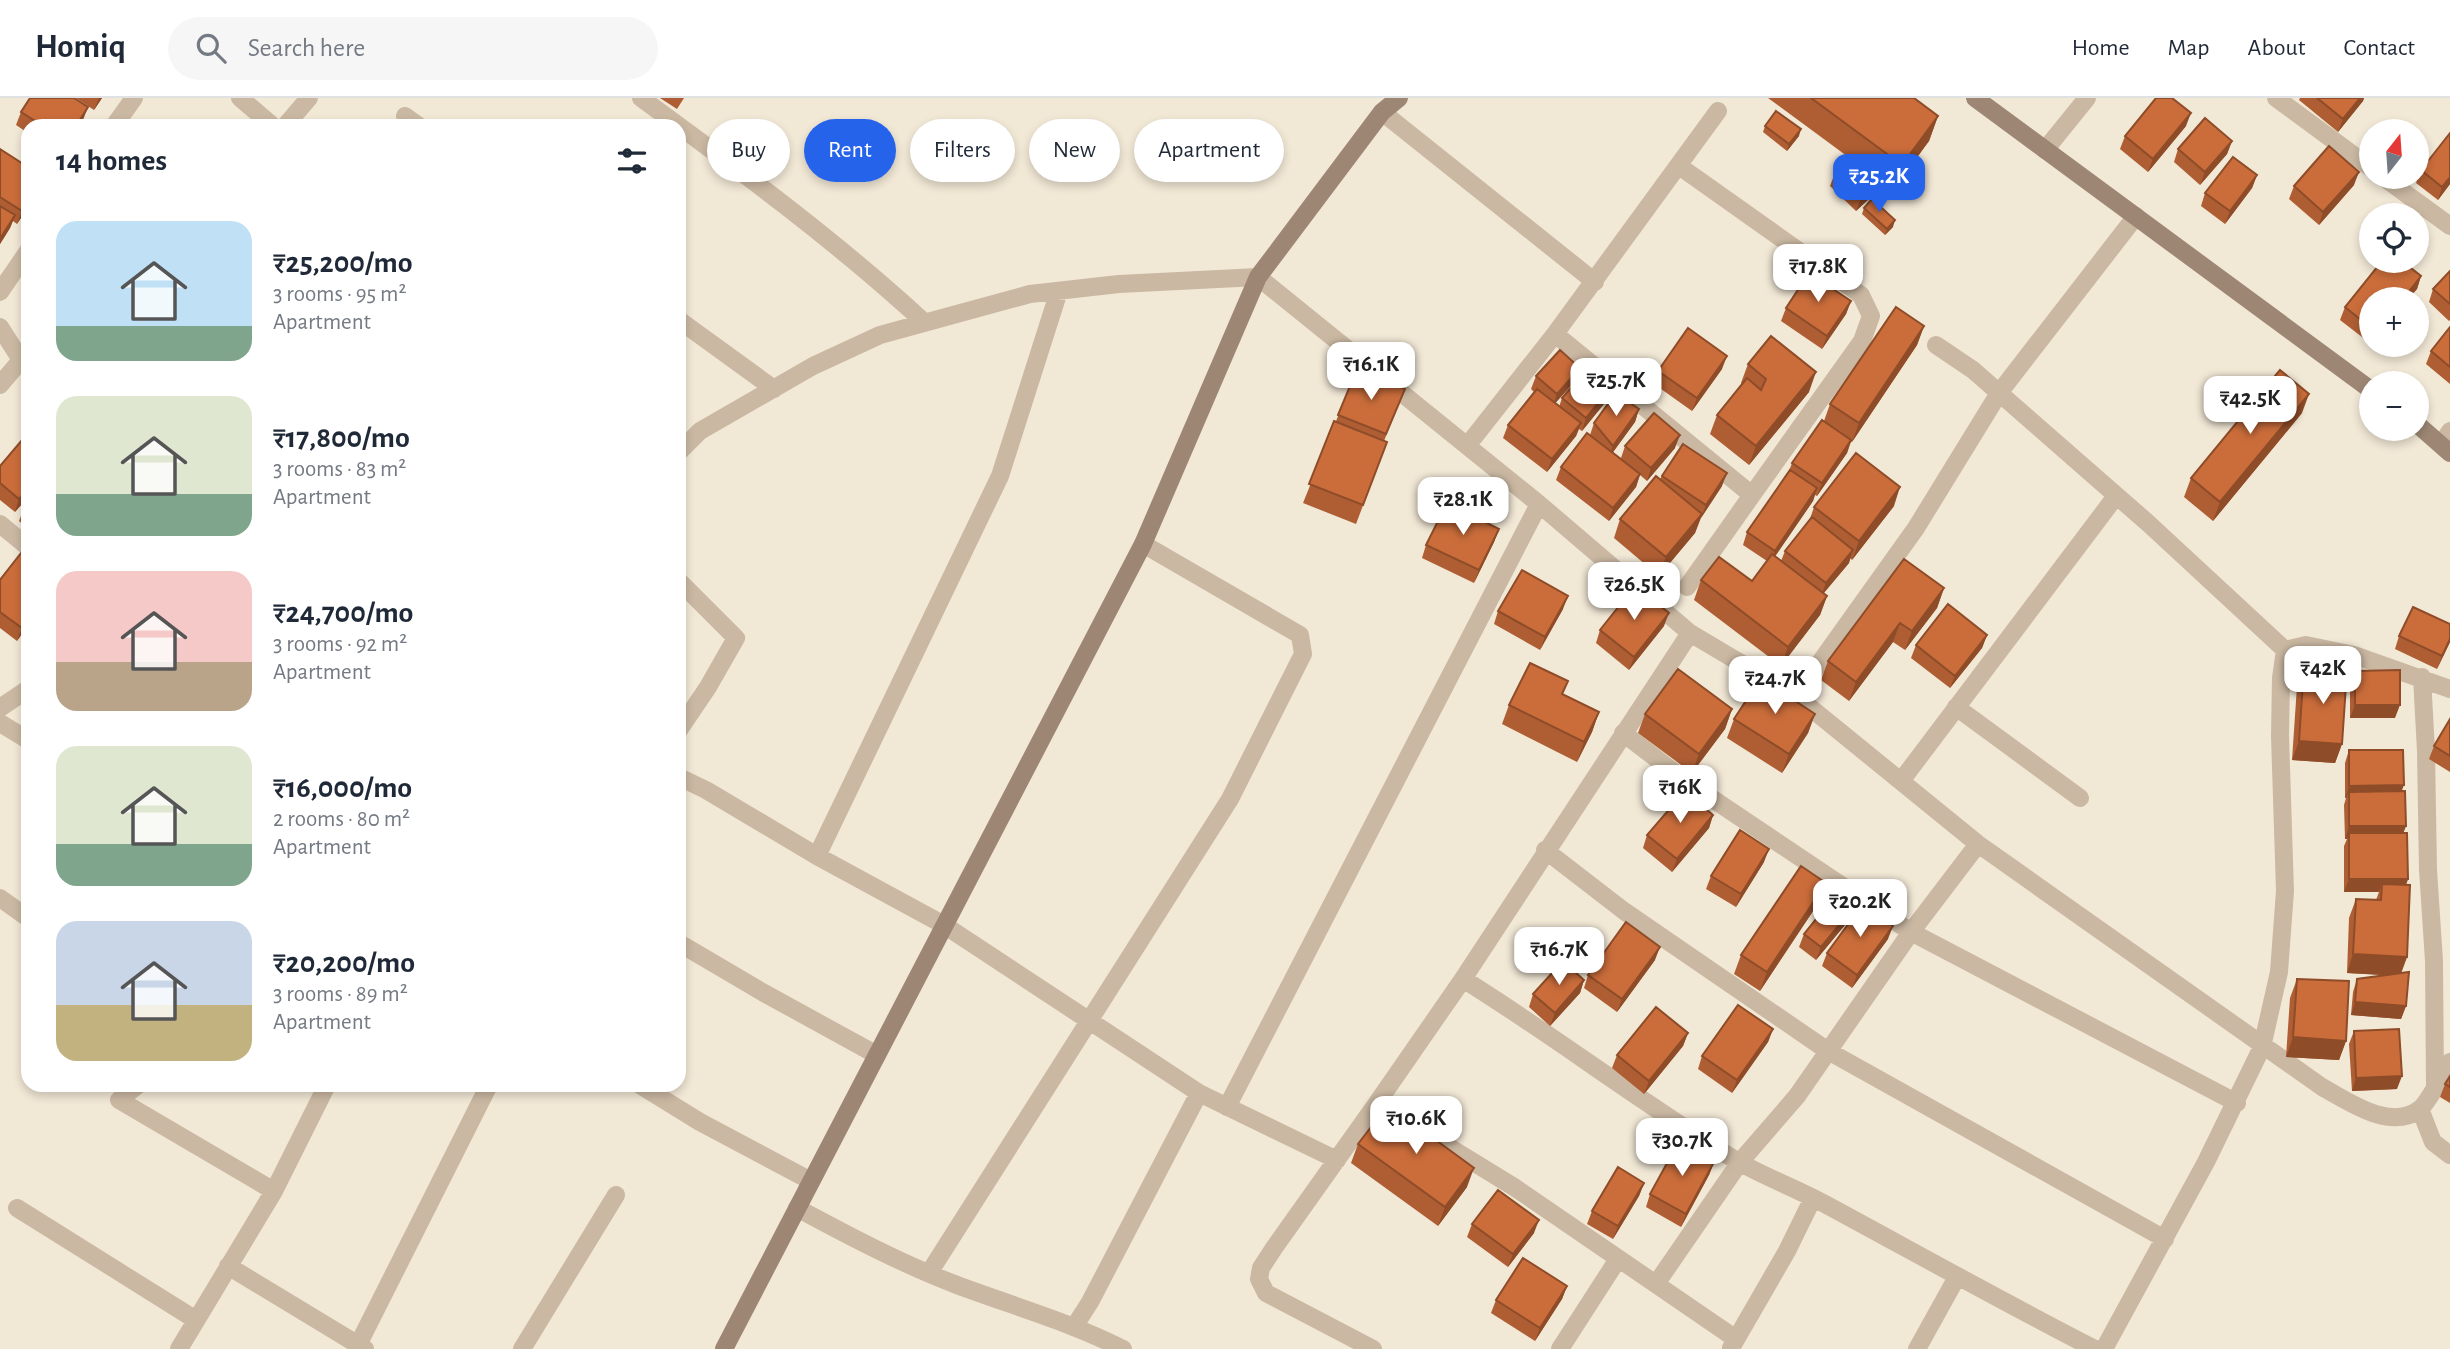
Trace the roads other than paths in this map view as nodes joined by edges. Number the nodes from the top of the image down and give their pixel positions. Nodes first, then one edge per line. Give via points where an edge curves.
1 (134, 98) edge
2 (240, 98) edge
3 (309, 98) edge
4 (641, 98) edge
5 (1399, 98) edge
6 (1975, 98) edge
7 (2087, 98) edge
8 (2276, 98) edge
9 (1718, 111) dead end
10 (1382, 112) junction
11 (119, 119) edge
12 (265, 119) edge
13 (291, 119) edge
14 (670, 119) edge
15 (686, 131) edge
16 (2045, 150) junction
17 (2359, 159) edge
18 (1679, 166) junction
19 (2399, 189) edge
20 (2136, 216) junction
21 (2450, 226) edge
22 (21, 261) edge
23 (1258, 277) junction
24 (1595, 282) junction
25 (1059, 291) junction
26 (0, 292) edge
27 (924, 321) junction
28 (686, 325) edge
29 (0, 327) edge
30 (1555, 334) junction
31 (1936, 345) dead end
32 (21, 357) edge
33 (21, 364) edge
34 (2359, 381) edge
35 (0, 385) edge
36 (774, 388) junction
37 (1999, 393) junction
38 (2429, 432) edge
39 (2447, 443) edge
40 (686, 445) edge
41 (1467, 446) junction
42 (1752, 495) junction
43 (2116, 496) junction
44 (1539, 504) junction
45 (0, 524) edge
46 (21, 541) edge
47 (1143, 544) junction
48 (1687, 587) dead end
49 (686, 588) edge
50 (1690, 633) junction
51 (2285, 650) junction
52 (2422, 677) junction
53 (2450, 689) edge
54 (21, 694) edge
55 (1796, 696) junction
56 (1956, 707) junction
57 (0, 708) edge
58 (686, 720) edge
59 (0, 723) edge
60 (1623, 733) junction
61 (21, 736) edge
62 (686, 780) edge
63 (1901, 781) junction
64 (2080, 798) dead end
65 (1978, 844) junction
66 (1545, 850) junction
67 (817, 856) junction
68 (0, 898) edge
69 (21, 913) edge
70 (944, 925) junction
71 (1911, 933) junction
72 (686, 947) edge
73 (1463, 979) junction
74 (1089, 1021) junction
75 (2262, 1047) junction
76 (1828, 1051) junction
77 (877, 1055) junction
78 (2450, 1062) edge
79 (2435, 1086) junction
80 (129, 1092) edge
81 (324, 1092) edge
82 (486, 1092) edge
83 (651, 1092) edge
84 (1199, 1093) junction
85 (1377, 1103) junction
86 (2237, 1103) junction
87 (1227, 1107) junction
88 (2420, 1109) junction
89 (2450, 1155) edge
90 (1337, 1160) junction
91 (1740, 1163) junction
92 (811, 1181) junction
93 (274, 1191) junction
94 (616, 1195) dead end
95 (1813, 1198) junction
96 (797, 1208) junction
97 (17, 1209) dead end
98 (2165, 1240) junction
99 (1618, 1259) junction
100 (228, 1266) junction
101 (929, 1273) junction
102 (1957, 1277) junction
103 (1656, 1284) junction
104 (195, 1321) junction
105 (1074, 1327) junction
106 (1733, 1344) edge
107 (361, 1347) edge
108 (728, 1348) edge
109 (178, 1349) edge
110 (522, 1349) edge
111 (1123, 1349) edge
112 (1373, 1349) edge
113 (1560, 1349) edge
114 (1916, 1349) edge
115 (2095, 1349) edge
116 (2104, 1349) edge

1 - 11 street
2 - 12 street
3 - 13 street
4 - 14 street
5 - 10 street
6 - 16 street
7 - 16 street
8 - 17 street
9 - 18 street
10 - 23 street
10 - 24 street
15 - 27 street via 775,196
16 - 20 street
18 - 24 street
18 - 42 street via 1861,295 1871,316 1862,341
19 - 21 street
20 - 34 street
20 - 37 street
22 - 26 street
23 - 25 street
23 - 41 street
23 - 47 street
24 - 30 street
25 - 27 street
25 - 67 street via 1000,476
27 - 36 street via 880,335
28 - 36 street
29 - 32 street
30 - 41 street
30 - 42 street
31 - 37 street
33 - 35 street
36 - 40 street via 700,431
37 - 43 street
37 - 55 street via 1916,528
38 - 39 street
41 - 44 street
42 - 48 street
43 - 51 street
43 - 56 street
44 - 50 street
44 - 87 street
45 - 46 street
47 - 70 street
47 - 74 street via 1300,635 1303,654 1230,799
49 - 58 street via 736,638
50 - 55 street
50 - 60 street
51 - 52 street via 2306,645
51 - 75 street via 2280,736 2285,891 2280,972
52 - 53 street
52 - 79 street
54 - 57 street
55 - 63 street
56 - 63 street
56 - 64 street
59 - 61 street
60 - 66 street
60 - 71 street via 1734,815
62 - 67 street
63 - 65 street
65 - 71 street
65 - 75 street
66 - 73 street
66 - 76 street via 1635,919
67 - 70 street
68 - 69 street
70 - 74 street
70 - 77 street
71 - 76 street
71 - 86 street
72 - 77 street
73 - 85 street
73 - 91 street
74 - 84 street
74 - 101 street
75 - 86 street
75 - 88 street via 2361,1108 2389,1117
76 - 91 street
76 - 98 street
77 - 92 street
78 - 79 street
79 - 88 street
80 - 93 street via 119,1100
81 - 93 street
82 - 107 street
83 - 92 street
84 - 87 street
84 - 105 street
85 - 90 street
85 - 99 street via 1514,1187
86 - 98 street
87 - 90 street
88 - 89 street via 2433,1142
90 - 112 street via 1261,1268 1259,1279 1266,1293
91 - 95 street
91 - 103 street
92 - 96 street
93 - 100 street
94 - 110 street
95 - 102 street
95 - 106 street
96 - 101 street
96 - 108 street
97 - 104 street
98 - 116 street
99 - 103 street
99 - 113 street
100 - 104 street
100 - 107 street
101 - 105 street
102 - 114 street
102 - 115 street
103 - 106 street
104 - 109 street
105 - 111 street

